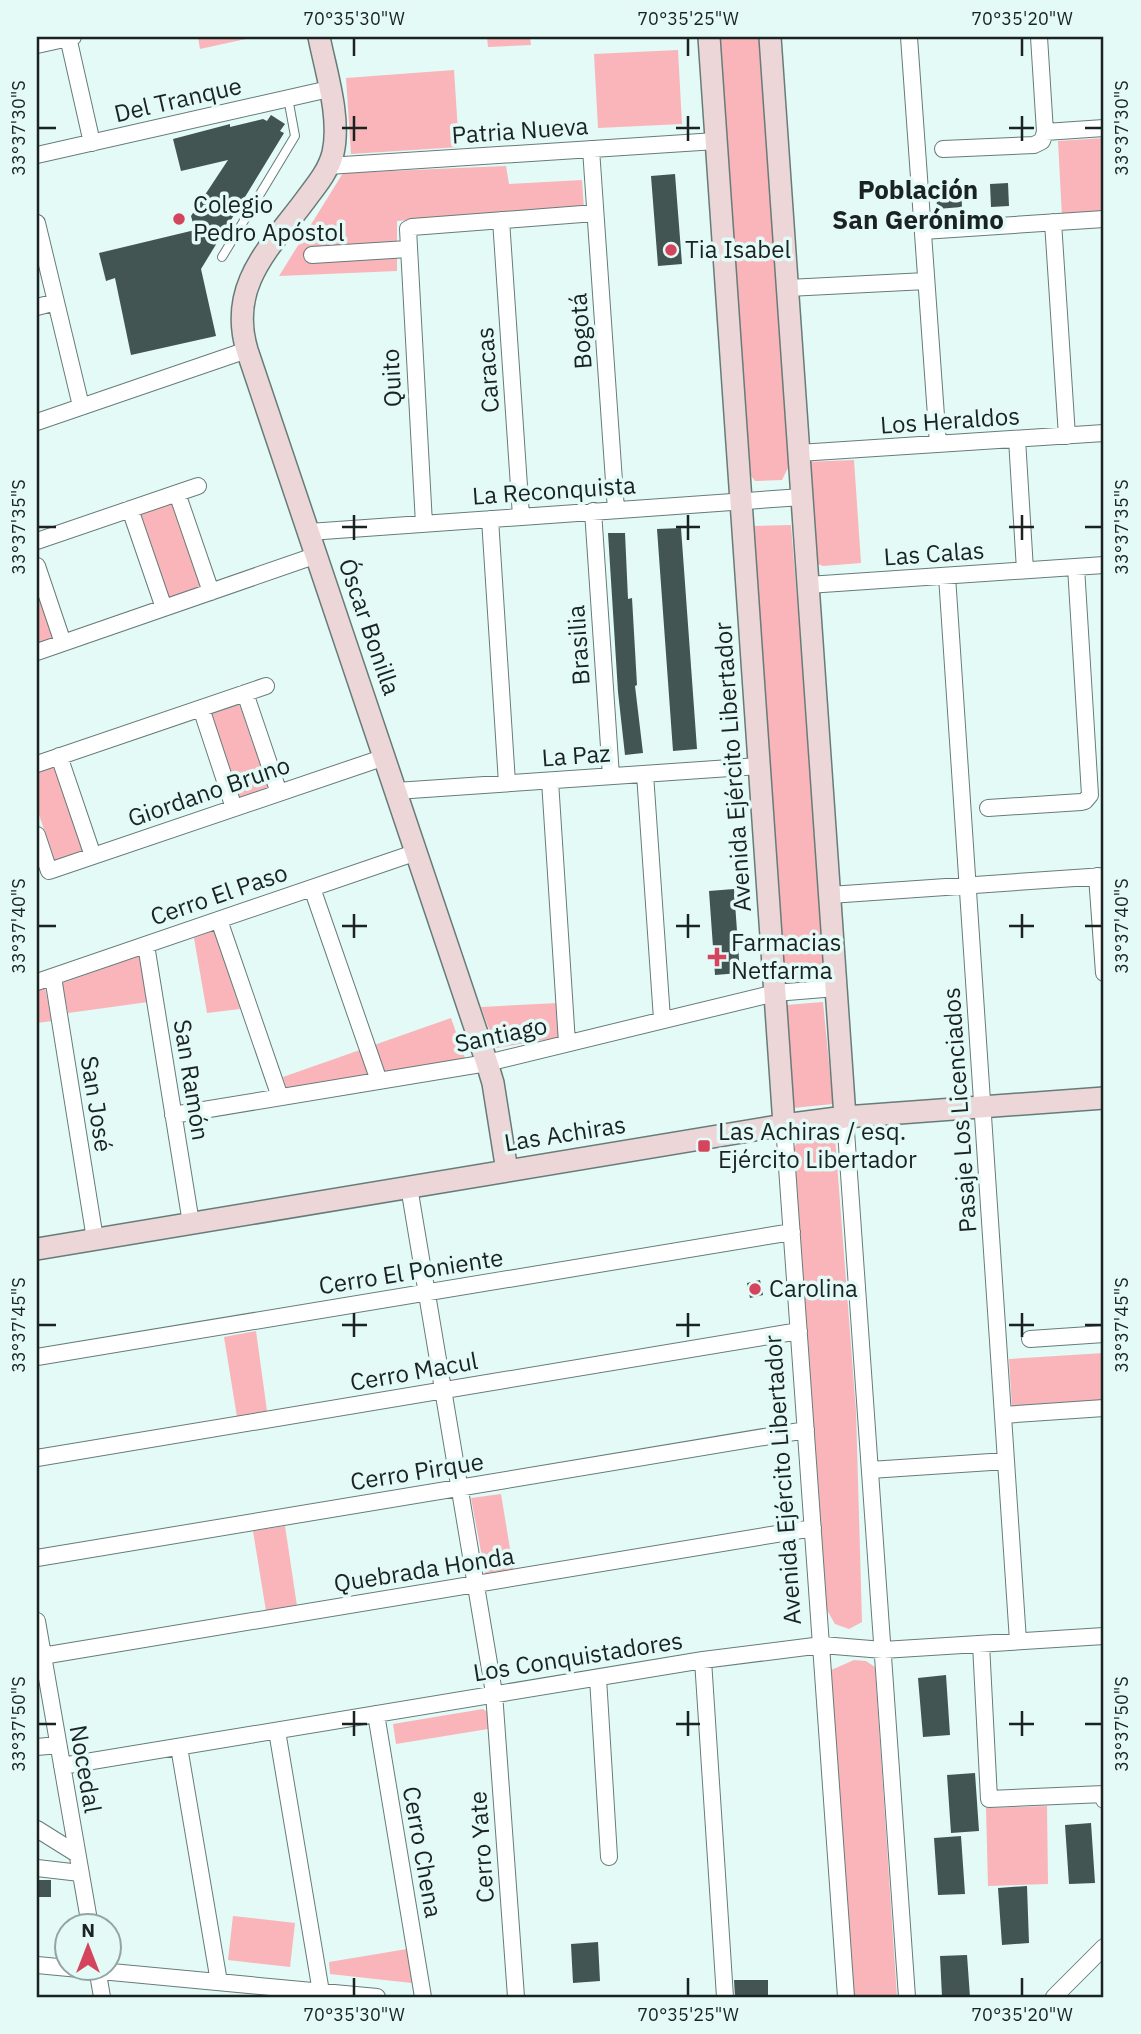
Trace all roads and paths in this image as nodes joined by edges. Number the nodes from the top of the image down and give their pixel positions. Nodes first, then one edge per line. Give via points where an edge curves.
1 (70, 37) edge
2 (319, 37) edge
3 (709, 37) edge
4 (770, 37) edge
5 (909, 37) edge
6 (1039, 37) edge
7 (37, 46) edge
8 (329, 89) junction
9 (288, 98) junction
10 (1104, 128) edge
11 (1045, 132) junction
12 (716, 141) junction
13 (92, 143) junction
14 (591, 149) junction
15 (943, 149) dead end
16 (37, 155) edge
17 (328, 166) junction
18 (595, 213) junction
19 (1104, 219) edge
20 (501, 220) junction
21 (1053, 222) junction
22 (37, 223) edge
23 (923, 231) junction
24 (408, 248) junction
25 (312, 255) dead end
26 (222, 257) dead end
27 (41, 263) edge
28 (926, 281) junction
29 (788, 288) junction
30 (56, 302) junction
31 (37, 307) edge
32 (247, 350) junction
33 (81, 407) junction
34 (37, 422) edge
35 (1104, 433) edge
36 (1067, 436) junction
37 (1017, 439) junction
38 (938, 444) junction
39 (799, 453) junction
40 (198, 486) dead end
41 (177, 493) junction
42 (802, 497) junction
43 (741, 501) junction
44 (130, 509) junction
45 (616, 510) junction
46 (593, 511) junction
47 (521, 516) junction
48 (490, 519) junction
49 (424, 524) junction
50 (309, 532) junction
51 (37, 541) edge
52 (317, 555) junction
53 (1104, 565) edge
54 (37, 566) edge
55 (1076, 567) junction
56 (1025, 570) junction
57 (947, 576) junction
58 (808, 585) junction
59 (211, 592) junction
60 (164, 608) junction
61 (63, 643) junction
62 (37, 652) edge
63 (266, 686) dead end
64 (245, 693) junction
65 (201, 708) junction
66 (59, 756) junction
67 (385, 757) junction
68 (37, 764) edge
69 (760, 766) junction
70 (645, 774) junction
71 (611, 776) junction
72 (550, 781) junction
73 (507, 783) junction
74 (396, 791) junction
75 (279, 793) junction
76 (234, 808) junction
77 (988, 808) dead end
78 (37, 835) edge
79 (417, 852) junction
80 (93, 856) junction
81 (1101, 876) edge
82 (968, 885) junction
83 (312, 888) junction
84 (830, 895) junction
85 (219, 920) junction
86 (146, 945) junction
87 (1104, 973) edge
88 (53, 977) junction
89 (37, 982) edge
90 (836, 988) junction
91 (775, 993) junction
92 (662, 1020) junction
93 (567, 1043) junction
94 (487, 1063) junction
95 (379, 1081) junction
96 (280, 1097) junction
97 (1104, 1098) edge
98 (982, 1107) junction
99 (173, 1115) junction
100 (845, 1117) junction
101 (785, 1125) junction
102 (507, 1171) junction
103 (409, 1187) junction
104 (191, 1223) junction
105 (792, 1232) junction
106 (95, 1239) junction
107 (37, 1249) edge
108 (427, 1293) junction
109 (799, 1331) junction
110 (1104, 1334) edge
111 (1030, 1339) dead end
112 (37, 1357) edge
113 (444, 1390) junction
114 (1104, 1408) edge
115 (1003, 1415) junction
116 (806, 1430) junction
117 (37, 1458) edge
118 (1006, 1461) junction
119 (870, 1470) junction
120 (460, 1488) junction
121 (813, 1528) junction
122 (37, 1558) edge
123 (476, 1584) junction
124 (37, 1621) edge
125 (1104, 1636) edge
126 (1018, 1642) junction
127 (981, 1644) junction
128 (822, 1645) junction
129 (883, 1650) junction
130 (43, 1656) junction
131 (703, 1660) junction
132 (598, 1678) junction
133 (494, 1693) junction
134 (376, 1713) junction
135 (277, 1731) junction
136 (58, 1745) junction
137 (37, 1747) edge
138 (179, 1747) junction
139 (62, 1766) junction
140 (1104, 1800) edge
141 (37, 1829) edge
142 (77, 1854) junction
143 (609, 1857) dead end
144 (37, 1868) edge
145 (80, 1872) junction
146 (87, 1912) edge
147 (1104, 1947) edge
148 (122, 1972) edge
149 (219, 1982) junction
150 (321, 1992) junction
151 (377, 1997) edge
152 (423, 1997) edge
153 (516, 1997) edge
154 (725, 1997) edge
155 (846, 1997) edge
156 (907, 1997) edge
157 (1054, 1997) edge

1 - 7 street
1 - 13 street
2 - 8 street, Óscar Bonilla
3 - 12 street, Avenida Ejército Libertador
4 - 29 street
5 - 23 street
6 - 11 street
8 - 9 street, Del Tranque
8 - 17 street, Óscar Bonilla via 335,128
9 - 13 street, Del Tranque
9 - 26 lane via 295,136
10 - 11 street
11 - 15 street via 1042,141 1034,145
12 - 14 street, Patria Nueva
12 - 43 street, Avenida Ejército Libertador
13 - 16 street, Del Tranque
14 - 17 street, Patria Nueva
14 - 18 street, Bogotá
17 - 32 street, Óscar Bonilla via 249,280 241,310
18 - 20 street
18 - 45 street, Bogotá
19 - 21 street
20 - 24 street, Quito via 412,227 408,229
20 - 47 street, Caracas
21 - 23 street
21 - 36 street
22 - 27 street
23 - 28 street
24 - 25 street
24 - 49 street, Quito
27 - 30 street
28 - 29 street
28 - 38 street
29 - 39 street
30 - 31 street
30 - 33 street
32 - 33 street
32 - 50 street, Óscar Bonilla
33 - 34 street
35 - 36 street, Los Heraldos
36 - 37 street, Los Heraldos
37 - 38 street, Los Heraldos
37 - 56 street
38 - 39 street, Los Heraldos
39 - 42 street
40 - 41 street
41 - 44 street
41 - 59 street
42 - 43 street, La Reconquista
42 - 58 street
43 - 45 street, La Reconquista
43 - 69 street, Avenida Ejército Libertador
44 - 51 street
44 - 60 street
45 - 46 street, La Reconquista
46 - 47 street, La Reconquista
46 - 71 street, Brasilia
47 - 48 street, La Reconquista
48 - 49 street, La Reconquista
48 - 73 street
49 - 50 street, La Reconquista
50 - 52 street, Óscar Bonilla
52 - 59 street
52 - 67 street, Óscar Bonilla
53 - 55 street, Las Calas
54 - 61 street
55 - 56 street, Las Calas
55 - 77 street via 1090,795 1085,801
56 - 57 street, Las Calas
57 - 58 street, Las Calas
57 - 82 street, Pasaje Los Licenciados
58 - 84 street
59 - 60 street
60 - 61 street
61 - 62 street
63 - 64 street
64 - 65 street
64 - 75 street
65 - 66 street
65 - 76 street
66 - 68 street
66 - 80 street
67 - 74 street, Óscar Bonilla
67 - 75 street, Giordano Bruno
69 - 70 street, La Paz
69 - 91 street, Avenida Ejército Libertador
70 - 71 street, La Paz
70 - 92 street
71 - 72 street, La Paz
72 - 73 street, La Paz
72 - 93 street
73 - 74 street, La Paz
74 - 79 street, Óscar Bonilla
75 - 76 street, Giordano Bruno
76 - 80 street, Giordano Bruno
78 - 80 street, Giordano Bruno via 49,871
79 - 83 street, Cerro El Paso
79 - 94 street, Óscar Bonilla
81 - 82 street
81 - 87 street
82 - 84 street
82 - 98 street, Pasaje Los Licenciados
83 - 85 street, Cerro El Paso
83 - 95 street
84 - 90 street
85 - 86 street, Cerro El Paso
85 - 96 street
86 - 88 street, Cerro El Paso
86 - 99 street, San Ramón
88 - 89 street, Cerro El Paso
88 - 106 street, San José
90 - 91 street, Santiago
90 - 100 street
91 - 92 street, Santiago
91 - 101 street, Avenida Ejército Libertador
92 - 93 street, Santiago
93 - 94 street, Santiago
94 - 95 street, Santiago
94 - 102 street, Óscar Bonilla
95 - 96 street, Santiago
96 - 99 street, Santiago
97 - 98 street, Las Achiras
98 - 100 street, Las Achiras
98 - 115 street, Pasaje Los Licenciados
99 - 104 street, San Ramón
100 - 101 street, Las Achiras
100 - 119 street
101 - 102 street, Las Achiras
101 - 105 street, Avenida Ejército Libertador
102 - 103 street, Las Achiras
103 - 104 street, Las Achiras
103 - 108 street, Cerro Yate
104 - 106 street, Las Achiras
105 - 108 street, Cerro El Poniente
105 - 109 street, Avenida Ejército Libertador
106 - 107 street, Las Achiras
108 - 112 street, Cerro El Poniente
108 - 113 street, Cerro Yate
109 - 113 street, Cerro Macul
109 - 116 street, Avenida Ejército Libertador
110 - 111 street
113 - 117 street, Cerro Macul
113 - 120 street, Cerro Yate
114 - 115 street
115 - 118 street, Pasaje Los Licenciados
116 - 120 street, Cerro Pirque
116 - 121 street, Avenida Ejército Libertador
118 - 119 street
118 - 126 street, Pasaje Los Licenciados
119 - 129 street
120 - 122 street, Cerro Pirque
120 - 123 street, Cerro Yate
121 - 123 street, Quebrada Honda
121 - 128 street, Avenida Ejército Libertador
123 - 130 street, Quebrada Honda
123 - 133 street, Cerro Yate
124 - 130 street, Nocedal
125 - 126 street, Los Conquistadores
126 - 127 street, Los Conquistadores
127 - 129 street, Los Conquistadores
127 - 140 street via 989,1799 1104,1794
128 - 129 street, Los Conquistadores
128 - 131 street, Los Conquistadores
128 - 155 street, Avenida Ejército Libertador
129 - 156 street
130 - 136 street, Nocedal
131 - 132 street, Los Conquistadores
131 - 154 street
132 - 133 street, Los Conquistadores
132 - 143 street
133 - 134 street, Los Conquistadores
133 - 153 street, Cerro Yate
134 - 135 street, Los Conquistadores
134 - 152 street, Cerro Chena
135 - 138 street, Los Conquistadores
135 - 150 street
136 - 137 street
136 - 139 street, Nocedal
138 - 139 street, Los Conquistadores
138 - 149 street
139 - 142 street, Nocedal
141 - 142 street
142 - 145 street, Nocedal
144 - 145 street
145 - 146 street, Nocedal
147 - 157 street
148 - 149 street
149 - 150 street
150 - 151 street

